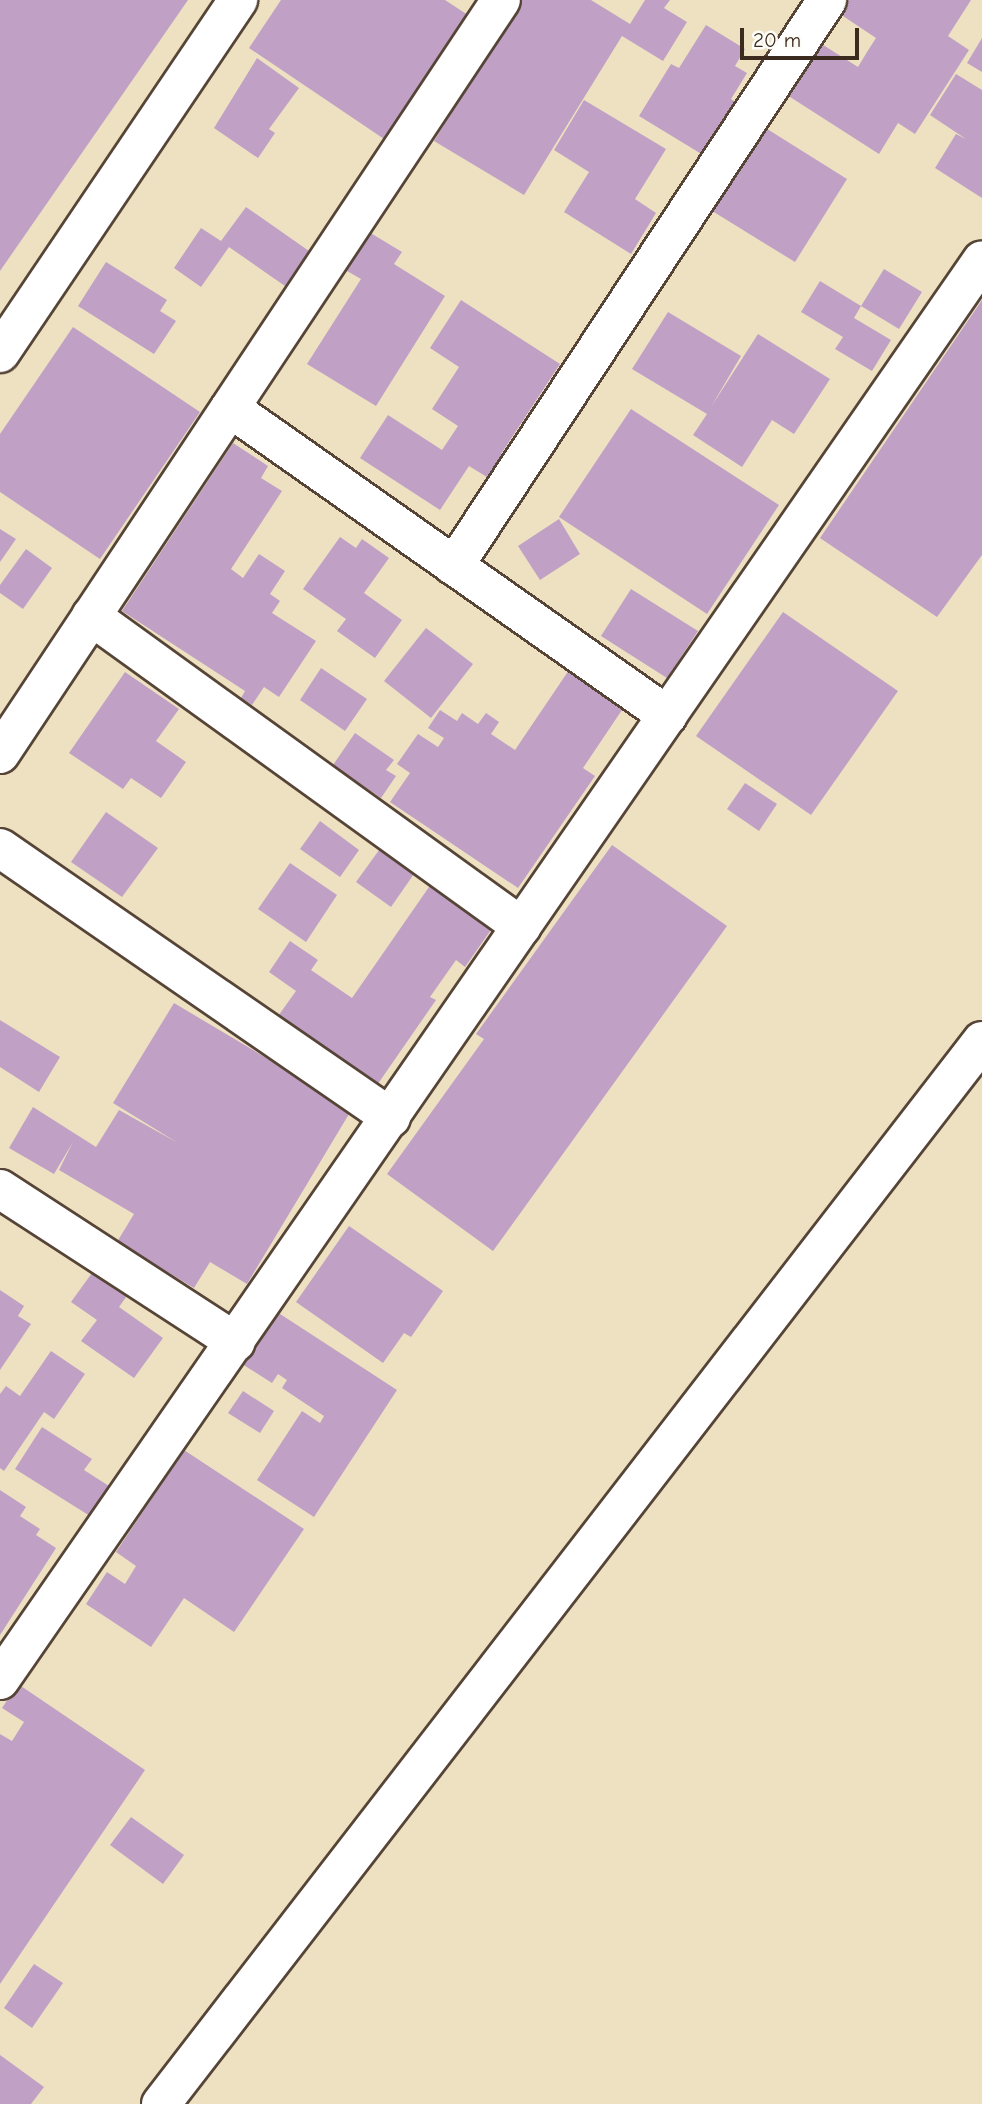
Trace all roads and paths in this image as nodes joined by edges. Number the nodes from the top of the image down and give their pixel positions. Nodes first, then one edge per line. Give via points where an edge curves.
1 (238, 0) edge
2 (501, 0) edge
3 (827, 0) edge
4 (982, 260) edge
5 (0, 353) edge
6 (230, 408) junction
7 (454, 566) junction
8 (92, 617) junction
9 (668, 716) junction
10 (0, 754) edge
11 (0, 848) edge
12 (522, 928) junction
13 (982, 1041) edge
14 (391, 1118) junction
15 (2, 1196) edge
16 (236, 1342) junction
17 (0, 1680) edge
18 (161, 2104) edge

1 - 5 street
2 - 6 street
3 - 7 street
4 - 9 street
6 - 7 street
6 - 8 street
7 - 9 street
8 - 10 street
8 - 12 street
9 - 12 street
11 - 14 street
12 - 14 street
13 - 18 street
14 - 16 street
15 - 16 street
16 - 17 street

